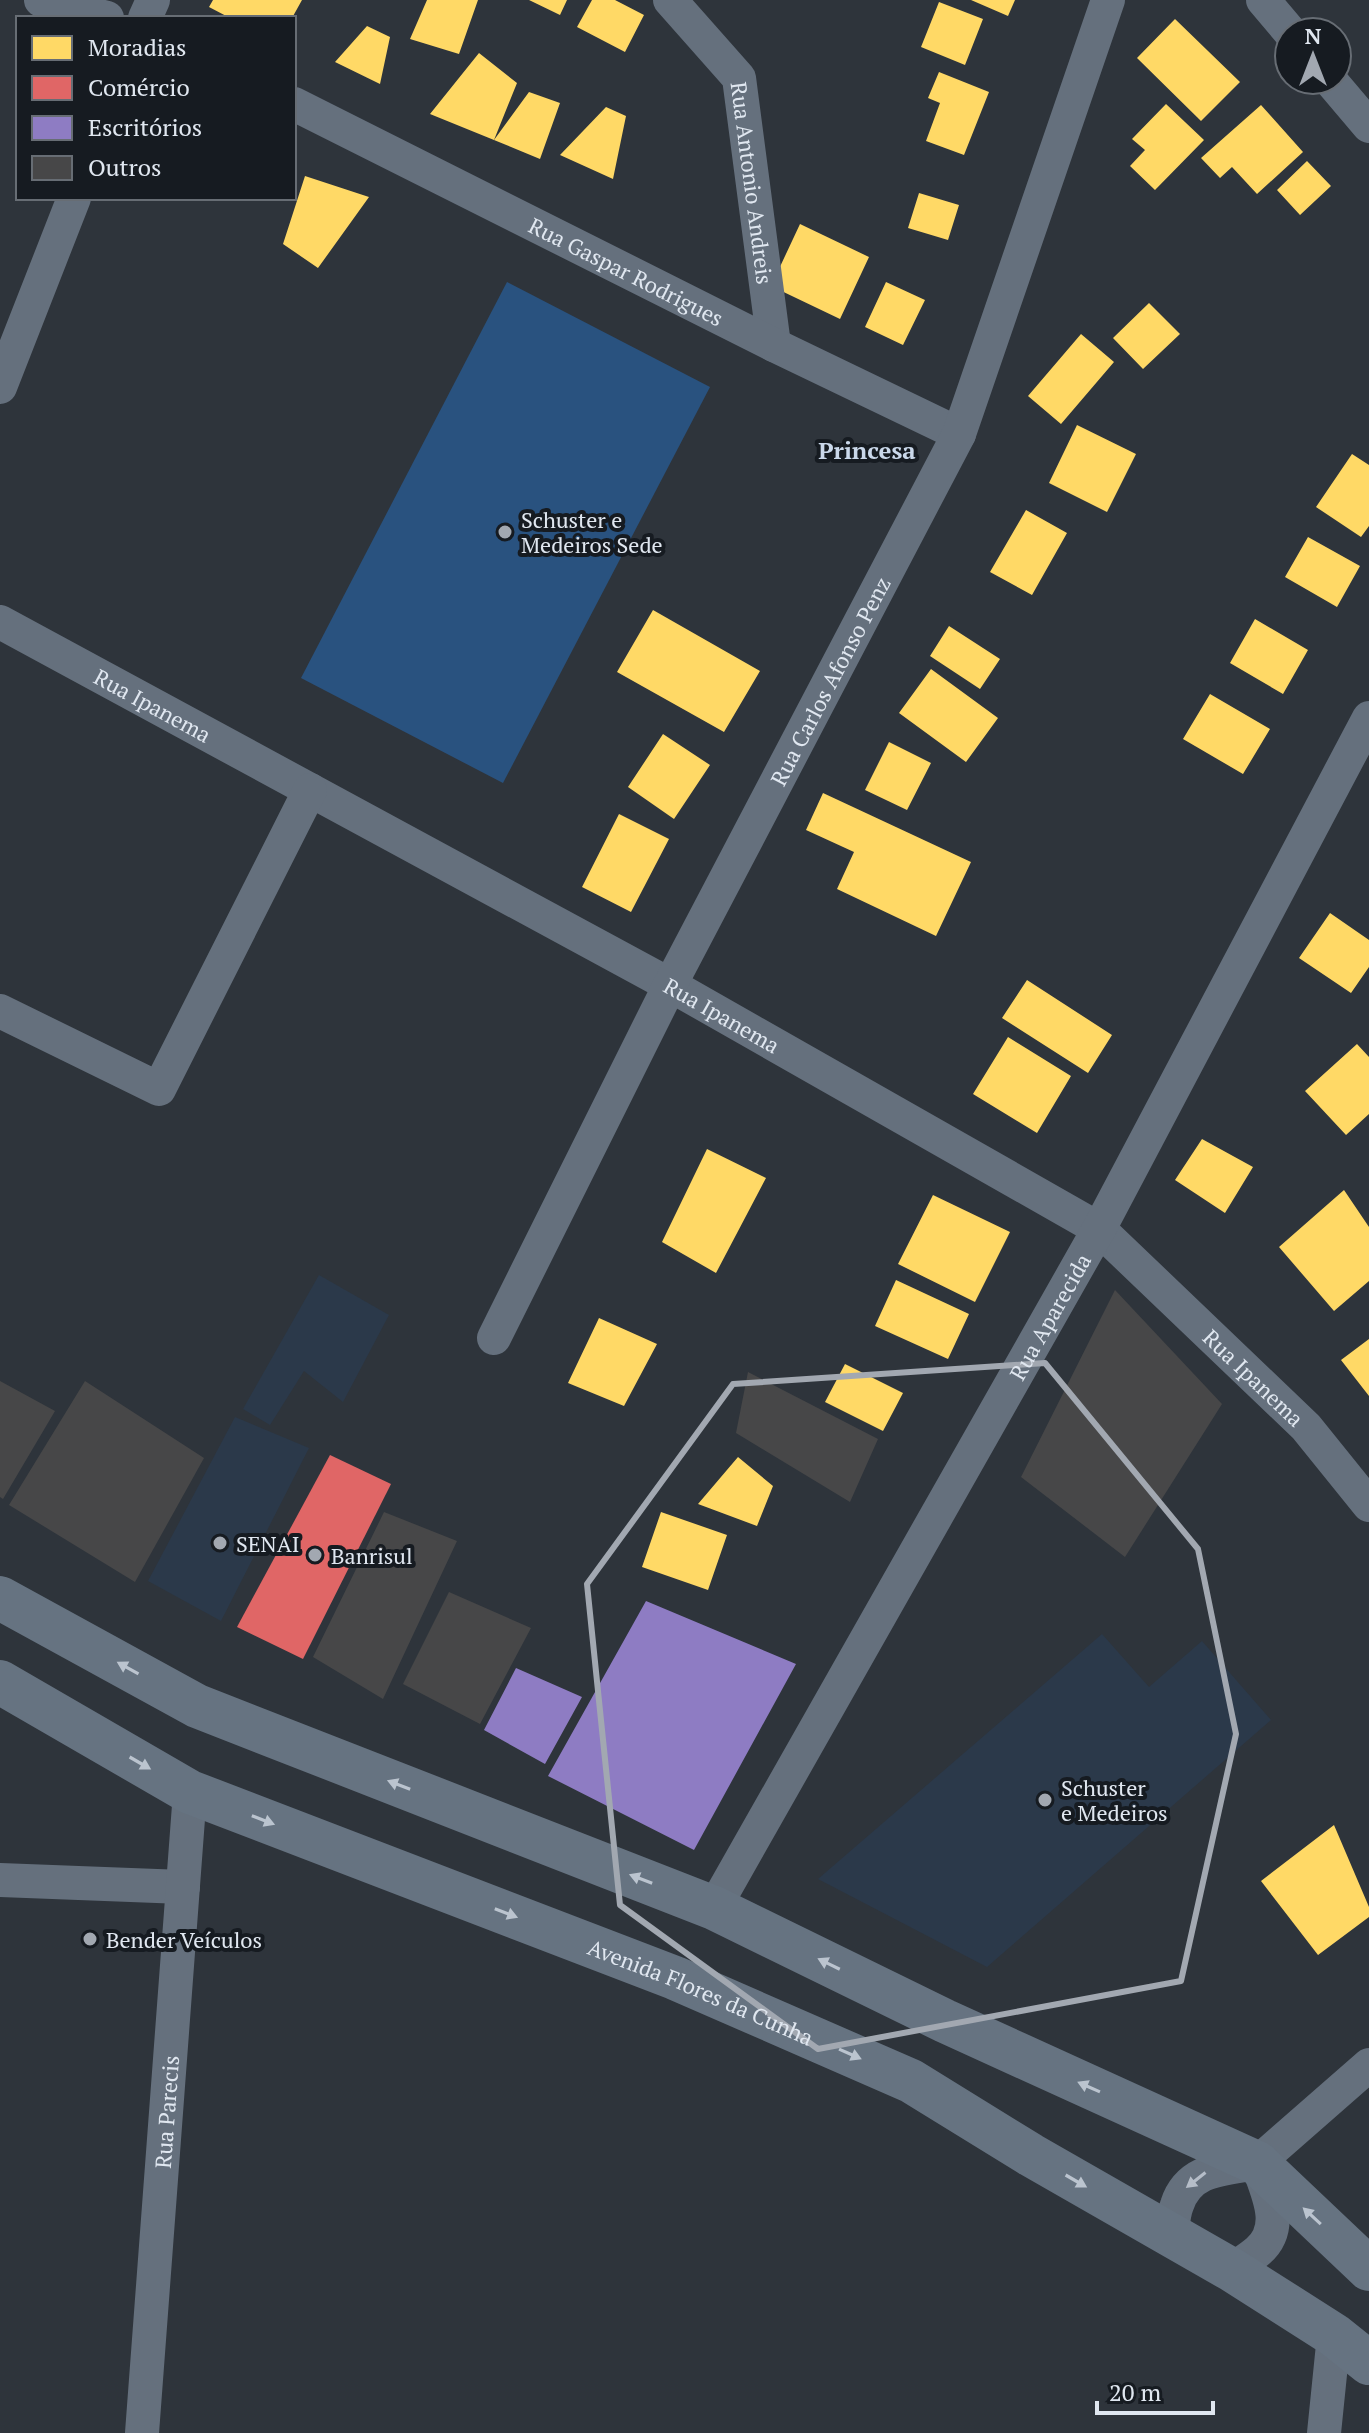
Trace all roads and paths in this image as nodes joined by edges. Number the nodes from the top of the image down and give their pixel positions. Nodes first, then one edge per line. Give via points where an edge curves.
1 (41, 0) edge
2 (670, 0) edge
3 (1108, 0) edge
4 (1263, 0) edge
5 (100, 16) edge
6 (1276, 16) edge
7 (1344, 96) edge
8 (296, 105) edge
9 (1369, 126) edge
10 (73, 200) edge
11 (774, 345) junction
12 (0, 387) edge
13 (959, 434) junction
14 (0, 622) edge
15 (1369, 718) edge
16 (310, 790) junction
17 (670, 985) junction
18 (0, 1011) edge
19 (1099, 1229) junction
20 (494, 1338) dead end
21 (1369, 1505) edge
22 (0, 1598) edge
23 (0, 1682) edge
24 (190, 1792) junction
25 (0, 1880) edge
26 (183, 1887) junction
27 (714, 1908) junction
28 (1369, 2065) edge
29 (1257, 2163) junction
30 (1171, 2237) junction
31 (1369, 2269) edge
32 (1232, 2270) junction
33 (1334, 2335) junction
34 (1369, 2363) edge
35 (142, 2433) edge
36 (1324, 2433) edge

1 - 5 street
2 - 11 street, Rua Antonio Andreis via 739,78
3 - 13 street, Rua Carlos Afonso Penz
4 - 6 street
7 - 9 street
8 - 11 street, Rua Gaspar Rodrigues
10 - 12 street
11 - 13 street, Rua Gaspar Rodrigues
13 - 17 street, Rua Carlos Afonso Penz
14 - 16 street, Rua Ipanema
15 - 19 street, Rua Aparecida
16 - 17 street, Rua Ipanema
16 - 18 street via 159,1089
17 - 19 street, Rua Ipanema
17 - 20 street, Rua Carlos Afonso Penz
19 - 21 street, Rua Ipanema via 1306,1427
19 - 27 street, Rua Aparecida
27 -> 22 main road via 197,1706
23 -> 24 main road, Avenida Flores da Cunha
24 - 26 street, Rua Parecis
24 -> 30 main road, Avenida Flores da Cunha via 675,1978 911,2081
25 - 26 street
26 - 35 street, Rua Parecis
29 -> 27 main road via 945,2021
28 - 29 street
29 -> 30 street via 1201,2173 1177,2204
31 -> 29 main road
29 - 32 street via 1274,2212 1271,2231 1260,2250
30 - 32 main road, Avenida Flores da Cunha
32 - 33 main road, Avenida Flores da Cunha
33 - 34 main road, Avenida Flores da Cunha
33 - 36 street

